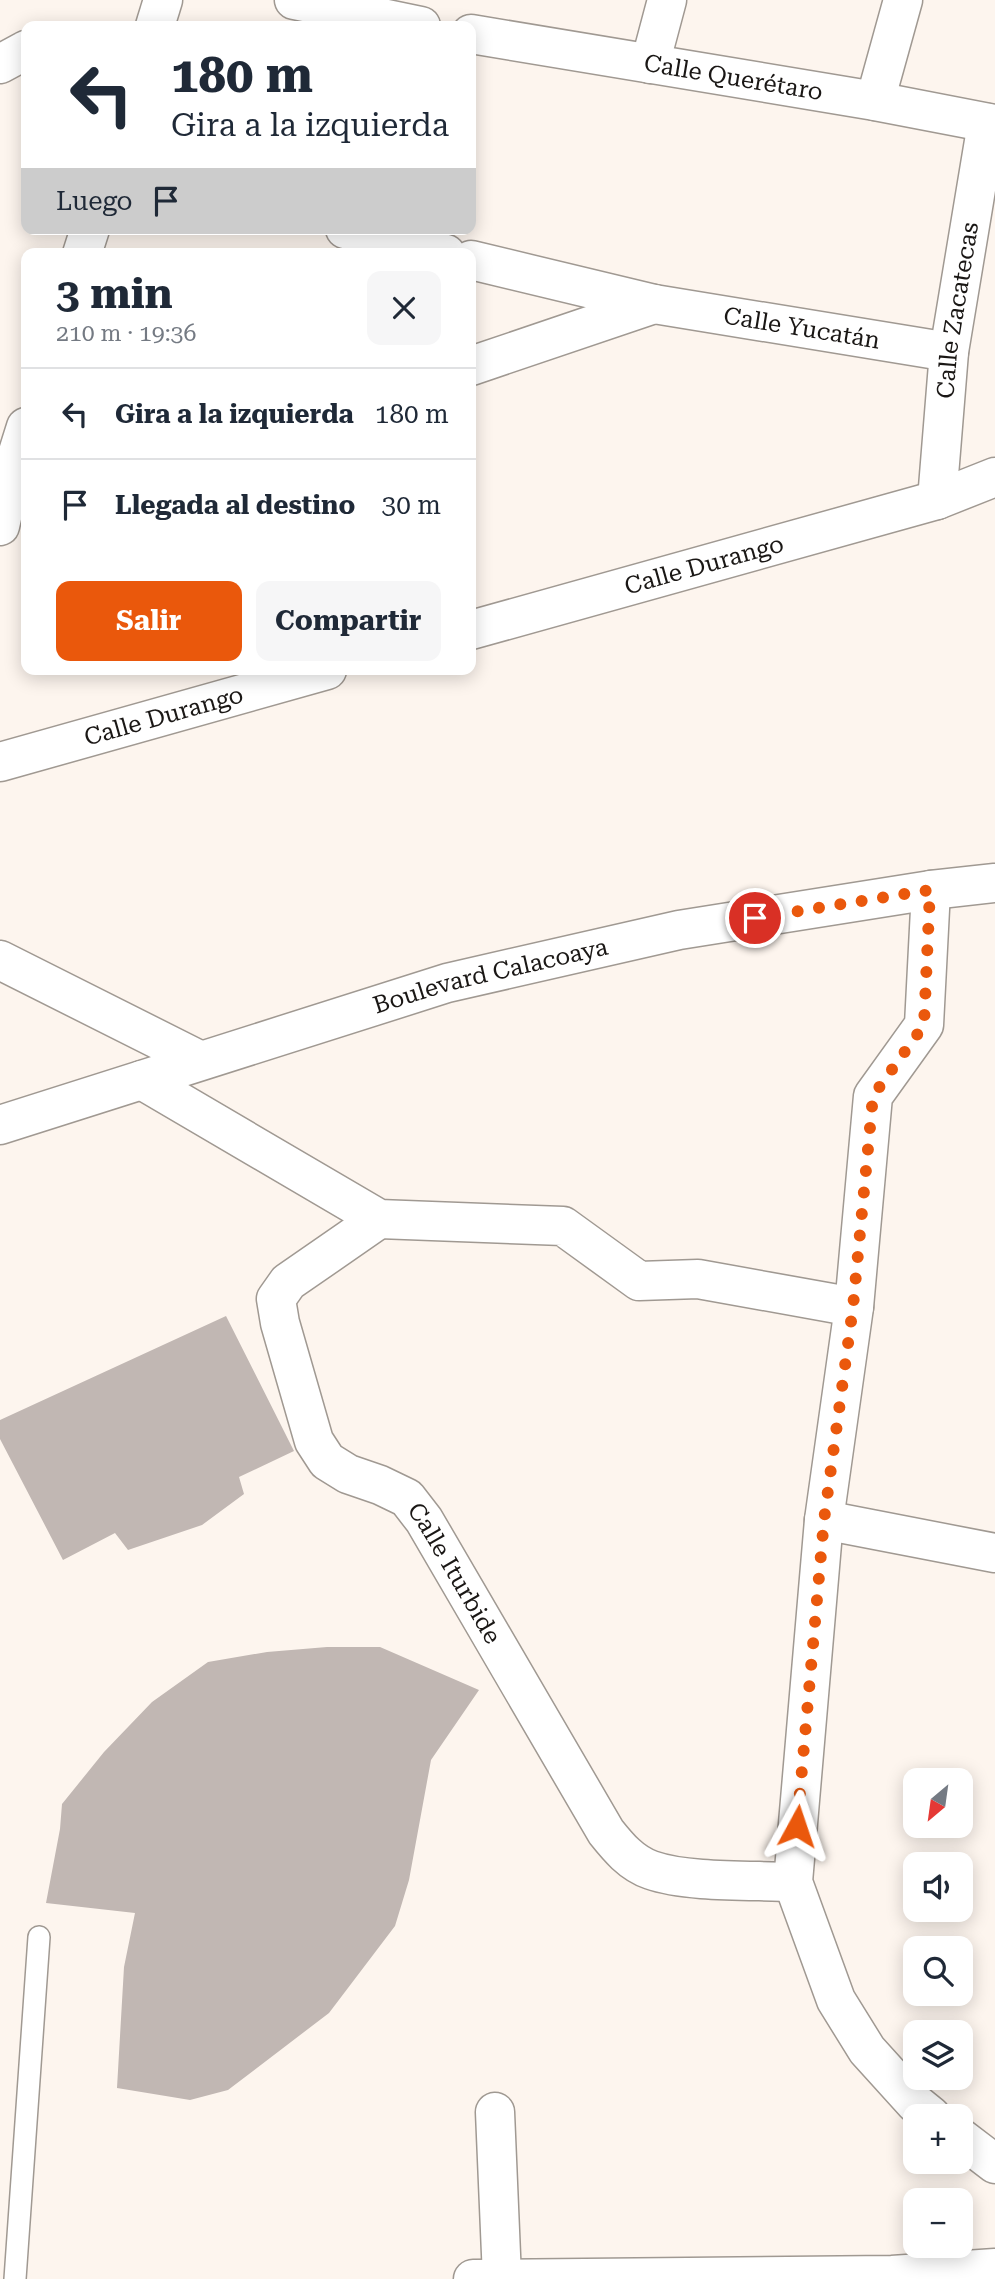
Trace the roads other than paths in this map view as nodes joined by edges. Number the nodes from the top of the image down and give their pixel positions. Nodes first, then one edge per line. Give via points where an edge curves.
1 (163, 0) edge
2 (294, 0) edge
3 (423, 0) edge
4 (667, 0) edge
5 (902, 0) edge
6 (157, 21) edge
7 (394, 21) edge
8 (419, 21) edge
9 (476, 35) edge
10 (21, 53) edge
11 (0, 64) edge
12 (650, 64) junction
13 (875, 101) junction
14 (991, 123) edge
15 (368, 235) edge
16 (422, 248) edge
17 (476, 261) edge
18 (654, 304) junction
19 (948, 352) junction
20 (476, 364) edge
21 (21, 443) edge
22 (995, 477) edge
23 (937, 500) junction
24 (0, 526) edge
25 (476, 629) edge
26 (293, 675) edge
27 (218, 686) edge
28 (0, 762) edge
29 (995, 883) edge
30 (930, 890) junction
31 (0, 960) edge
32 (200, 1060) junction
33 (142, 1080) junction
34 (0, 1125) edge
35 (379, 1219) junction
36 (853, 1307) junction
37 (824, 1520) junction
38 (995, 1553) edge
39 (793, 1882) junction
40 (39, 1937) dead end
41 (916, 2104) edge
42 (495, 2112) dead end
43 (973, 2147) edge
44 (995, 2164) edge
45 (995, 2268) edge
46 (893, 2277) edge
47 (488, 2278) edge
48 (15, 2279) edge

1 - 6 street
2 - 7 street
3 - 8 street
4 - 12 street
5 - 13 street
9 - 12 street, Calle Querétaro
10 - 11 street
12 - 13 street, Calle Querétaro
13 - 14 street, Calle Querétaro
14 - 19 street, Calle Zacatecas
15 - 16 street
17 - 18 street, Calle Yucatán
18 - 19 street, Calle Yucatán
18 - 20 street, Calle Yucatán
19 - 23 street, Calle Zacatecas
21 - 24 street
22 - 23 street, Calle Durango
23 - 25 street, Calle Durango
26 - 27 street, Calle Durango
27 - 28 street, Calle Durango
29 - 30 street, Boulevard Calacoaya
30 - 32 street, Boulevard Calacoaya via 679,930 447,983
30 - 36 street via 924,1025 873,1096
31 - 32 street
32 - 33 street, Boulevard Calacoaya
33 - 34 street, Boulevard Calacoaya
33 - 35 street
35 - 36 street via 563,1226 639,1281 698,1279
35 - 39 street, Calle Iturbide via 288,1282 276,1299 314,1441 327,1461 407,1498 424,1520 606,1832 625,1854 649,1869 679,1876
36 - 37 street
37 - 38 street
37 - 39 street
39 - 41 street via 835,2000 867,2050
40 - 48 lane
42 - 47 street
43 - 44 street
45 - 46 street
46 - 47 street

